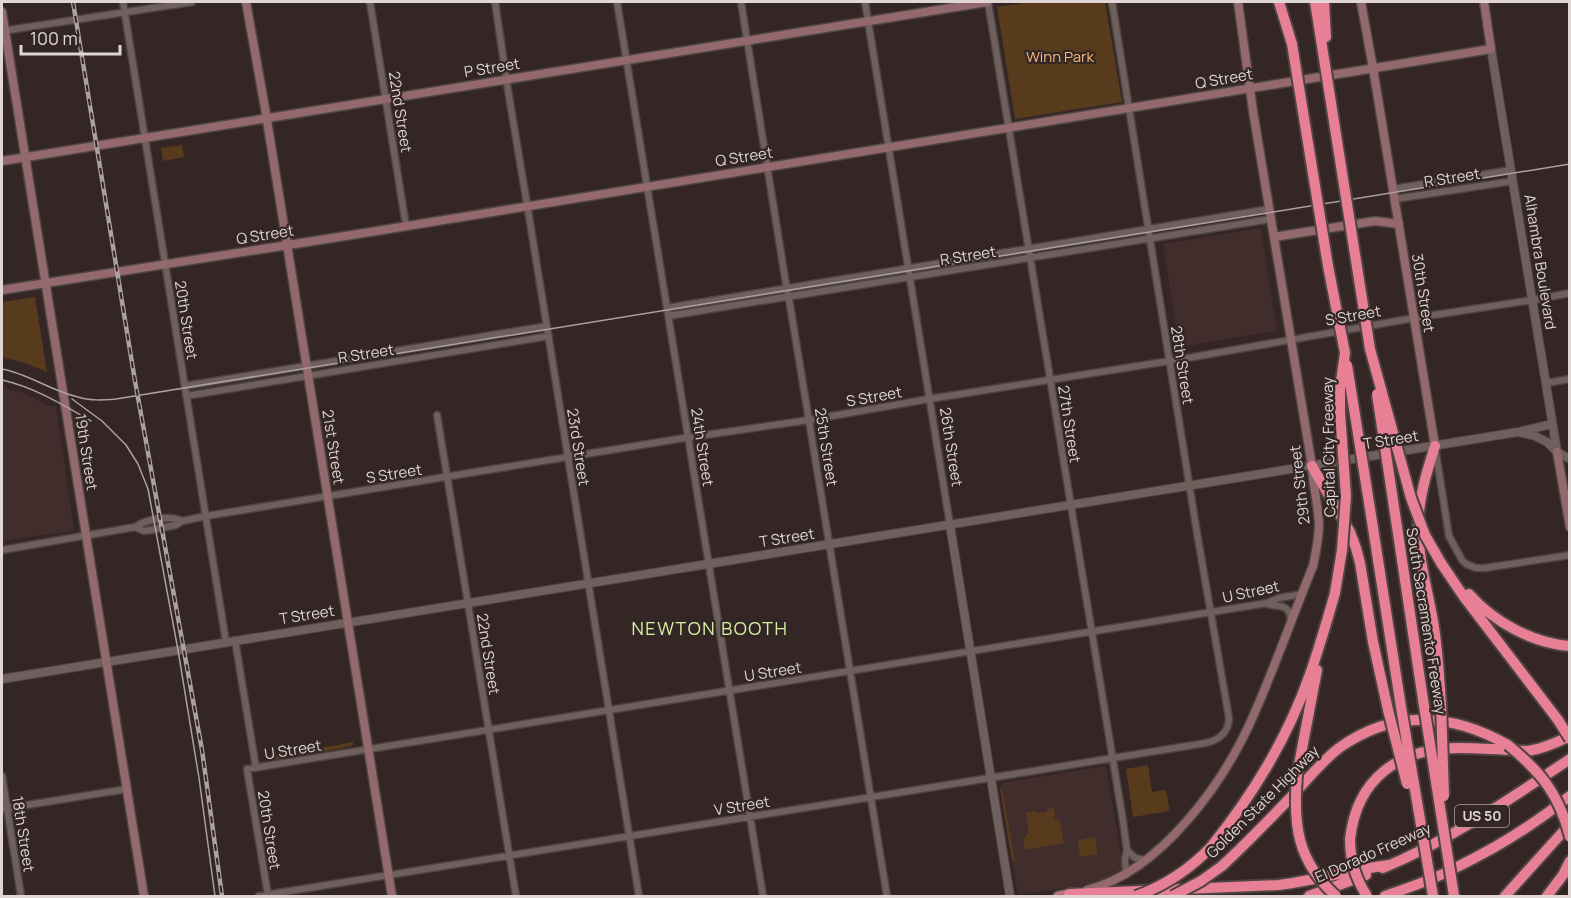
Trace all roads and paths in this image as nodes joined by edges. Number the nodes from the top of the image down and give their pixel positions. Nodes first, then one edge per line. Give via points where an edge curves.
1 (123, 2) edge
2 (192, 2) edge
3 (246, 2) edge
4 (370, 2) edge
5 (495, 2) edge
6 (617, 2) edge
7 (741, 2) edge
8 (865, 2) edge
9 (988, 2) edge
10 (1112, 2) edge
11 (1238, 2) edge
12 (1279, 2) edge
13 (1285, 2) edge
14 (1315, 2) edge
15 (1324, 2) edge
16 (1354, 2) edge
17 (1361, 2) edge
18 (1484, 2) edge
19 (2, 12) edge
20 (124, 12) junction
21 (1363, 12) junction
22 (868, 20) junction
23 (3, 31) edge
24 (747, 40) junction
25 (1292, 44) junction
26 (1491, 49) junction
27 (627, 60) junction
28 (1325, 65) junction
29 (1374, 68) junction
30 (506, 79) junction
31 (1250, 88) junction
32 (386, 99) junction
33 (1130, 108) junction
34 (266, 118) junction
35 (1009, 127) junction
36 (145, 138) junction
37 (889, 147) junction
38 (25, 158) junction
39 (2, 161) edge
40 (767, 166) junction
41 (1511, 170) junction
42 (1513, 181) junction
43 (647, 186) junction
44 (1393, 189) junction
45 (1395, 199) junction
46 (528, 206) junction
47 (1270, 214) junction
48 (1399, 224) junction
49 (406, 226) junction
50 (1149, 229) junction
51 (1274, 237) junction
52 (1150, 239) junction
53 (287, 245) junction
54 (1029, 249) junction
55 (1030, 258) junction
56 (165, 264) junction
57 (908, 268) junction
58 (909, 278) junction
59 (45, 284) junction
60 (787, 288) junction
61 (2, 291) edge
62 (1569, 293) edge
63 (789, 297) junction
64 (1533, 300) junction
65 (667, 308) junction
66 (668, 316) junction
67 (1414, 318) junction
68 (547, 326) junction
69 (549, 336) junction
70 (1291, 340) junction
71 (1370, 349) junction
72 (1345, 353) junction
73 (1170, 361) junction
74 (306, 366) junction
75 (308, 376) junction
76 (1569, 379) edge
77 (1050, 380) junction
78 (1546, 382) junction
79 (185, 386) junction
80 (186, 396) junction
81 (929, 399) junction
82 (437, 415) dead end
83 (809, 420) junction
84 (1552, 424) junction
85 (1518, 432) junction
86 (688, 438) junction
87 (1434, 446) junction
88 (1557, 452) junction
89 (568, 458) junction
90 (1569, 459) edge
91 (1312, 466) junction
92 (448, 478) junction
93 (1190, 486) junction
94 (327, 497) junction
95 (1071, 506) junction
96 (206, 516) junction
97 (950, 525) junction
98 (1569, 527) edge
99 (86, 536) junction
100 (830, 545) junction
101 (2, 550) edge
102 (1569, 555) edge
103 (1441, 563) junction
104 (709, 565) junction
105 (588, 584) junction
106 (1302, 594) junction
107 (1267, 603) junction
108 (468, 604) junction
109 (1212, 612) junction
110 (1291, 621) junction
111 (347, 623) junction
112 (1091, 633) junction
113 (235, 640) junction
114 (226, 642) junction
115 (1567, 646) edge
116 (1319, 648) junction
117 (971, 652) junction
118 (106, 661) junction
119 (850, 671) junction
120 (2, 679) edge
121 (729, 691) junction
122 (609, 710) junction
123 (488, 730) junction
124 (1226, 731) joint
125 (1569, 738) edge
126 (368, 750) junction
127 (1112, 758) junction
128 (1569, 759) edge
129 (256, 768) junction
130 (247, 769) joint
131 (2, 776) edge
132 (991, 778) junction
133 (127, 789) junction
134 (1569, 796) edge
135 (870, 797) junction
136 (4, 809) edge
137 (750, 817) junction
138 (1569, 824) edge
139 (629, 836) junction
140 (1569, 837) edge
141 (1445, 842) junction
142 (1424, 848) junction
143 (1126, 850) junction
144 (509, 856) junction
145 (1148, 860) junction
146 (1569, 861) edge
147 (1389, 865) junction
148 (1126, 875) junction
149 (388, 876) junction
150 (1421, 883) junction
151 (1069, 894) junction
152 (268, 895) junction
153 (21, 897) edge
154 (144, 897) edge
155 (259, 897) edge
156 (392, 897) edge
157 (516, 897) edge
158 (639, 897) edge
159 (763, 897) edge
160 (887, 897) edge
161 (1010, 897) edge
162 (1058, 897) edge
163 (1136, 897) edge
164 (1173, 897) edge
165 (1309, 897) edge
166 (1336, 897) edge
167 (1366, 897) edge
168 (1385, 897) edge
169 (1396, 897) edge
170 (1432, 897) edge
171 (1454, 897) edge
172 (1504, 897) edge
173 (1546, 897) edge

1 - 20 street, 20th Street
2 - 20 street
3 - 34 main road, 21st Street
4 - 32 street, 22nd Street
5 - 30 street, 23rd Street
6 - 27 street, 24th Street
7 - 24 street, 25th Street
8 - 22 street, 26th Street
9 - 22 main road, P Street
9 - 35 street, 27th Street
10 - 33 street, 28th Street
11 - 31 main road, 29th Street
12 - 25 highway
13 - 25 highway, Capital City Freeway
14 - 28 highway
15 - 28 highway
16 - 21 main road
17 - 21 main road, 30th Street
18 - 26 main road, Alhambra Boulevard
19 - 23 main road, 19th Street
20 - 23 street
20 - 36 street, 20th Street
21 - 29 main road, 30th Street
22 - 24 main road, P Street
22 - 37 street, 26th Street
23 - 38 main road, 19th Street
24 - 27 main road, P Street
24 - 40 street, 25th Street
25 - 72 highway, Capital City Freeway, bridge
26 - 29 main road, Q Street
26 - 41 street, Alhambra Boulevard
27 - 30 main road, P Street
27 - 43 street, 24th Street
28 - 71 highway, bridge
29 - 31 main road, Q Street
29 - 44 main road, 30th Street
30 - 32 main road, P Street
30 - 46 street, 23rd Street
31 - 33 main road, Q Street
31 - 47 main road, 29th Street
32 - 34 main road, P Street
32 - 49 street, 22nd Street
33 - 35 main road, Q Street
33 - 50 street, 28th Street
34 - 36 main road, P Street
34 - 53 main road, 21st Street
35 - 37 main road, Q Street
35 - 54 street, 27th Street
36 - 38 main road, P Street
36 - 56 street, 20th Street
37 - 40 main road, Q Street
37 - 57 street, 26th Street
38 - 39 main road, P Street
38 - 59 main road, 19th Street
40 - 43 main road, Q Street
40 - 60 street, 25th Street
41 - 42 street, Alhambra Boulevard
41 - 44 street, R Street
42 - 45 street, R Street
42 - 64 street, Alhambra Boulevard
43 - 46 main road, Q Street
43 - 65 street, 24th Street
44 - 45 main road, 30th Street
45 - 48 main road, 30th Street
46 - 49 main road, Q Street
46 - 68 street, 23rd Street
47 - 50 street, R Street
47 - 51 main road, 29th Street
47 - 52 street, R Street
48 - 51 main road via 1375,221
48 - 67 main road, 30th Street
49 - 53 main road, Q Street
50 - 52 street, 28th Street
50 - 54 street, R Street
51 - 70 main road, 29th Street
52 - 55 street, R Street
52 - 73 street, 28th Street
53 - 56 main road, Q Street
53 - 74 main road, 21st Street
54 - 55 street, 27th Street
54 - 57 street, R Street
55 - 58 street, R Street
55 - 77 street, 27th Street
56 - 59 main road, Q Street
56 - 79 street, 20th Street
57 - 58 street, 26th Street
57 - 60 street, R Street
58 - 63 street, R Street
58 - 81 street, 26th Street
59 - 61 main road, Q Street
59 - 99 main road, 19th Street
60 - 63 street, 25th Street
60 - 65 street, R Street
62 - 64 street, S Street
63 - 66 street, R Street
63 - 83 street, 25th Street
64 - 67 street, S Street
64 - 78 street, Alhambra Boulevard
65 - 66 street, 24th Street
66 - 86 street, 24th Street
67 - 70 street, S Street
67 - 87 main road, 30th Street
68 - 69 street, 23rd Street
68 - 74 street, R Street
69 - 75 street, R Street
69 - 89 street, 23rd Street
70 - 73 street, S Street
70 - 91 main road, 29th Street
71 - 103 highway, bridge via 1411,498
71 - 141 highway, South Sacramento Freeway, bridge
72 - 116 highway, Capital City Freeway, bridge via 1340,412 1347,496 1335,593
72 - 142 highway, bridge
73 - 77 street, S Street
73 - 93 street, 28th Street
74 - 75 main road, 21st Street
74 - 79 street, R Street
75 - 80 street, R Street
75 - 94 main road, 21st Street
76 - 78 street
77 - 81 street, S Street
77 - 95 street, 27th Street
78 - 84 street, Alhambra Boulevard
79 - 80 street, 20th Street
80 - 96 street, 20th Street
81 - 83 street, S Street
81 - 97 street, 26th Street
82 - 92 street, 22nd Street
83 - 86 street, S Street
83 - 100 street, 25th Street
84 - 85 street
84 - 88 street, Alhambra Boulevard
85 - 87 street, T Street
85 - 88 street, T Street via 1547,441
86 - 89 street, S Street
86 - 104 street, 24th Street
87 - 91 street, T Street
87 - 102 street, 30th Street via 1449,536 1466,564 1485,568
87 - 141 highway, bridge via 1420,498 1418,528 1438,661
88 - 90 street, T Street
88 - 98 main road, Alhambra Boulevard
89 - 92 street, S Street
89 - 105 street, 23rd Street
91 - 93 street, T Street
91 - 106 main road, 29th Street via 1318,537 1313,566
91 - 142 highway, bridge via 1356,548 1388,710
92 - 94 street, S Street
92 - 108 street, 22nd Street
93 - 95 street, T Street
93 - 109 street, 28th Street
94 - 96 street, S Street
94 - 111 main road, 21st Street
95 - 97 street, T Street
95 - 112 street, 27th Street
96 - 99 street, S Street via 144,531 135,527
96 - 114 street, 20th Street
97 - 100 street, T Street
97 - 117 street, 26th Street
99 - 101 street, S Street
99 - 118 main road, 19th Street
100 - 104 street, T Street
100 - 119 street, 25th Street
103 - 115 highway via 1495,618 1528,636
103 - 125 highway, bridge
104 - 105 street, T Street
104 - 121 street, 24th Street
105 - 108 street, T Street
105 - 122 street, 23rd Street
106 - 107 street, U Street
106 - 110 main road, 29th Street
107 - 109 street, U Street
107 - 110 street via 1282,606
108 - 111 street, T Street
108 - 123 street, 22nd Street
109 - 112 street, U Street
109 - 124 street, 28th Street via 1229,718
110 - 145 main road, 29th Street via 1255,713 1229,762 1196,809
111 - 113 street, T Street
111 - 126 main road, 21st Street
112 - 117 street, U Street
112 - 127 street, 27th Street
113 - 114 street, T Street
113 - 129 street
114 - 118 street, T Street
116 - 163 highway, Capital City Freeway, bridge via 1292,719 1272,759 1236,814 1210,847 1183,871
116 - 166 highway, bridge via 1297,775 1295,819 1312,869
117 - 119 street, U Street
117 - 132 street, 26th Street
118 - 120 street, T Street
118 - 133 main road, 19th Street
119 - 121 street, U Street
119 - 135 street, 25th Street
121 - 122 street, U Street
121 - 137 street, 24th Street
122 - 123 street, U Street
122 - 139 street, 23rd Street
123 - 126 street, U Street
123 - 144 street, 22nd Street
124 - 127 street, V Street via 1211,742
125 - 167 highway, bridge via 1539,750 1457,748 1419,752 1394,763 1372,781 1354,817 1350,839 1352,867
126 - 129 street, U Street
126 - 149 main road, 21st Street
127 - 132 street, V Street
127 - 143 street, 27th Street
128 - 147 highway, El Dorado Freeway / US 50 via 1488,813
129 - 130 street, U Street
130 - 152 street, 20th Street
131 - 136 street, 18th Street
132 - 135 street, V Street
132 - 161 street, 26th Street
133 - 136 street
133 - 154 main road, 19th Street
134 - 150 highway, US 50 via 1491,849
135 - 137 street, V Street
135 - 160 street, 25th Street
136 - 153 street, 18th Street
137 - 139 street, V Street
137 - 159 street, 24th Street
138 - 172 highway
139 - 144 street, V Street
139 - 158 street, 23rd Street
140 - 164 highway, Golden State Highway, bridge via 1551,790 1508,745 1468,726 1415,720 1355,738 1325,760 1222,866
141 - 171 highway, South Sacramento Freeway, bridge
142 - 170 highway, bridge
143 - 145 street via 1131,856
143 - 148 street, 27th Street
144 - 149 street, V Street
144 - 157 street, 22nd Street
145 - 148 main road, 29th Street
146 - 173 highway
147 - 151 highway via 1279,885
147 - 165 highway, El Dorado Freeway / US 50
148 - 151 main road, 29th Street via 1106,885
149 - 152 street, V Street
149 - 156 main road, 21st Street
150 - 168 highway, US 50
150 - 169 highway
151 - 162 main road
152 - 155 street, V Street

